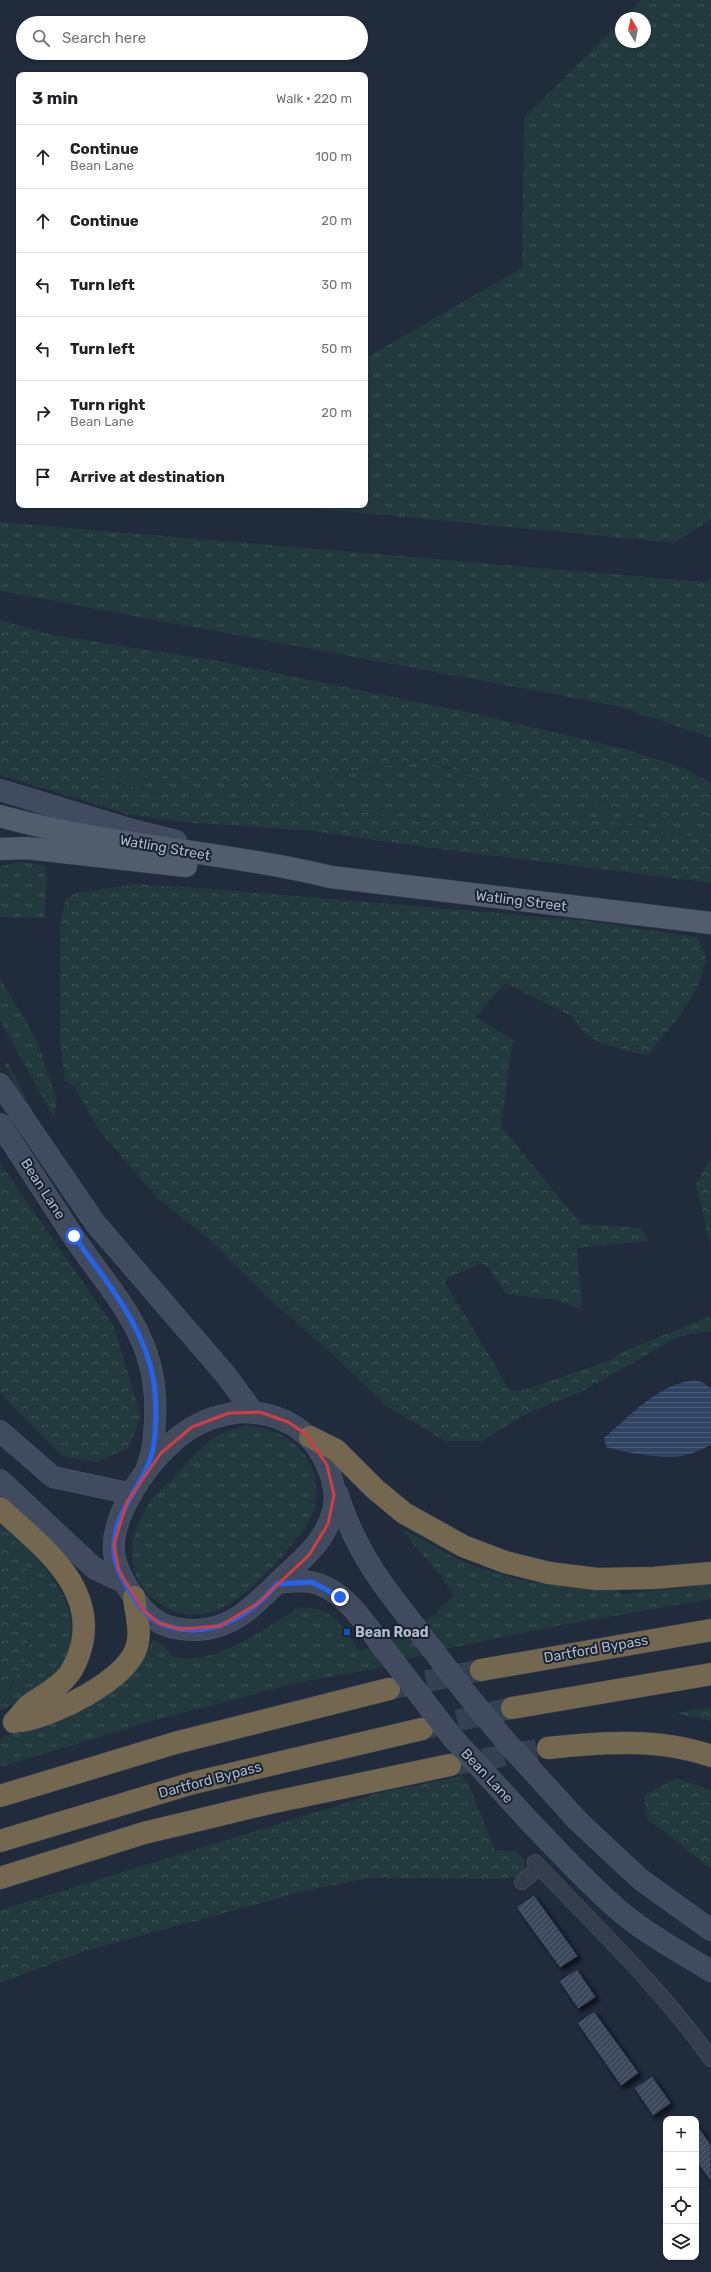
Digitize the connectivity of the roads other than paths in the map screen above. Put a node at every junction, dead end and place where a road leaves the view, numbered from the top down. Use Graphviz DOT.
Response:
graph roads {
  1 [pos="0,790"];
  2 [pos="0,816"];
  3 [pos="0,849"];
  4 [pos="331,877"];
  5 [pos="711,923"];
  6 [pos="0,1084"];
  7 [pos="0,1124"];
  8 [pos="253,1412"];
  9 [pos="0,1431"];
  10 [pos="310,1437"];
  11 [pos="0,1480"];
  12 [pos="334,1485"];
  13 [pos="132,1494"];
  14 [pos="0,1508"];
  15 [pos="711,1573"];
  16 [pos="277,1584"];
  17 [pos="130,1590"];
  18 [pos="711,1630"];
  19 [pos="481,1670"];
  20 [pos="711,1674"];
  21 [pos="389,1689"];
  22 [pos="512,1708"];
  23 [pos="7,1725"];
  24 [pos="422,1729"];
  25 [pos="548,1748"];
  26 [pos="711,1756"];
  27 [pos="450,1765"];
  28 [pos="0,1796"];
  29 [pos="0,1841"];
  30 [pos="0,1878"];
  31 [pos="522,1882"];
  32 [pos="711,1930"];
  33 [pos="711,1971"];
  34 [pos="711,2059"];
  1 -- 4 [label="main road"];
  2 -- 4 [label="main road, Watling Street"];
  3 -- 4 [label="main road, Watling Street"];
  4 -- 5 [label="main road, Watling Street"];
  6 -- 8 [label="main road, Bean Lane"];
  7 -- 13 [label="main road, Bean Lane"];
  8 -- 10 [label="main road"];
  8 -- 13 [label="main road"];
  9 -- 13 [label="main road"];
  10 -- 12 [label="main road"];
  10 -- 15 [label="highway"];
  11 -- 17 [label="main road"];
  12 -- 16 [label="main road"];
  12 -- 32 [label="main road, bridge"];
  13 -- 17 [label="main road"];
  14 -- 23 [label="highway"];
  16 -- 17 [label="main road"];
  16 -- 33 [label="main road, Bean Lane, bridge"];
  17 -- 23 [label="highway"];
  18 -- 19 [label="highway, Dartford Bypass"];
  20 -- 22 [label="highway"];
  21 -- 28 [label="highway"];
  24 -- 29 [label="highway, Dartford Bypass"];
  25 -- 26 [label="highway"];
  27 -- 30 [label="highway"];
  31 -- 34 [label="street"];
}
